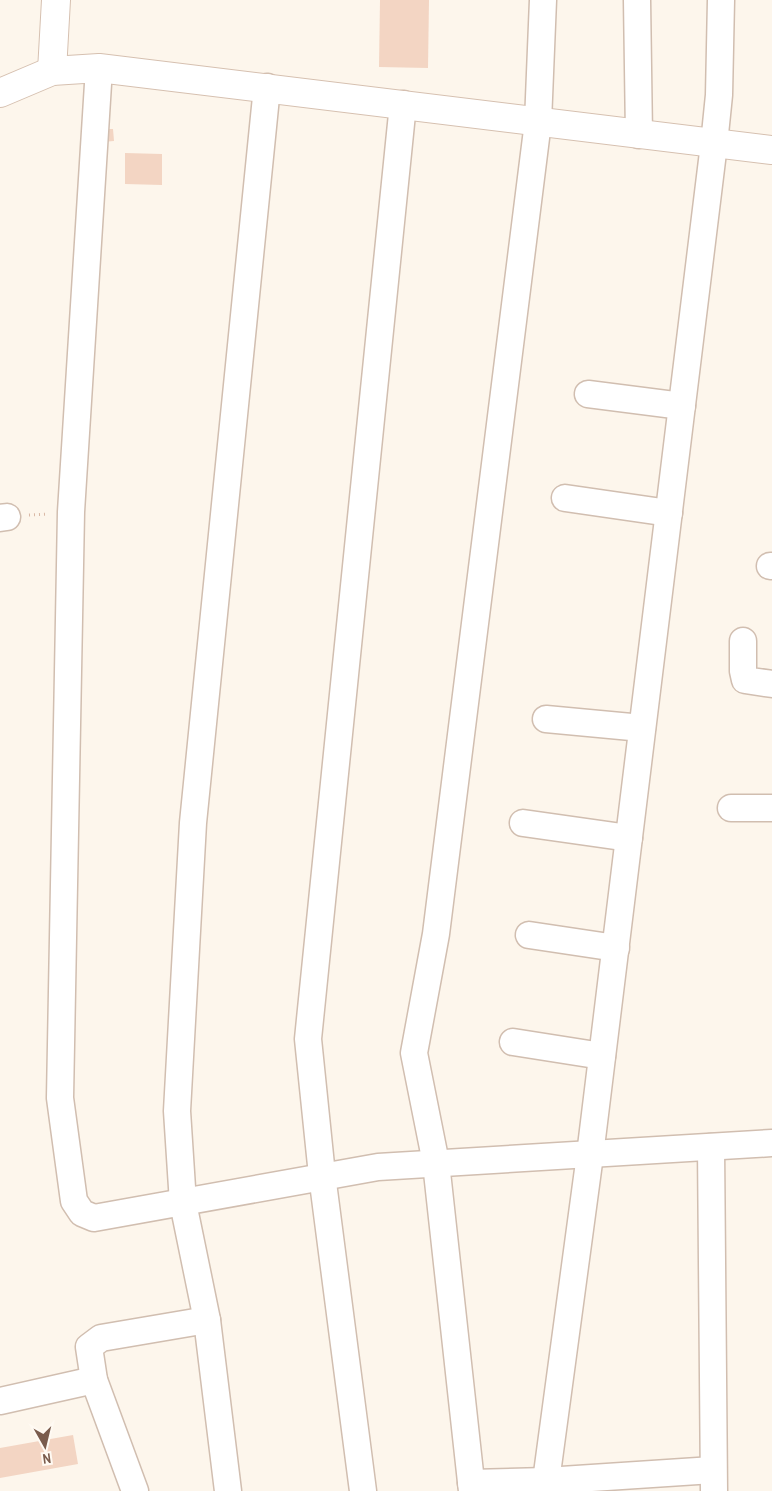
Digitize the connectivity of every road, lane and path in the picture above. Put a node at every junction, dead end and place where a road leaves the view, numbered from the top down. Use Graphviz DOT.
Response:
graph roads {
  1 [pos="56,0"];
  2 [pos="543,0"];
  3 [pos="637,0"];
  4 [pos="721,0"];
  5 [pos="99,68"];
  6 [pos="52,71"];
  7 [pos="267,87"];
  8 [pos="0,93"];
  9 [pos="403,104"];
  10 [pos="538,122"];
  11 [pos="640,135"];
  12 [pos="714,144"];
  13 [pos="772,150"];
  14 [pos="588,394"];
  15 [pos="682,406"];
  16 [pos="565,498"];
  17 [pos="71,512"];
  18 [pos="669,513"];
  19 [pos="3,518"];
  20 [pos="742,641"];
  21 [pos="772,684"];
  22 [pos="546,719"];
  23 [pos="642,728"];
  24 [pos="731,808"];
  25 [pos="772,808"];
  26 [pos="523,823"];
  27 [pos="629,838"];
  28 [pos="528,934"];
  29 [pos="616,948"];
  30 [pos="512,1042"];
  31 [pos="602,1056"];
  32 [pos="772,1143"];
  33 [pos="711,1147"];
  34 [pos="590,1155"];
  35 [pos="436,1164"];
  36 [pos="322,1175"];
  37 [pos="183,1202"];
  38 [pos="207,1320"];
  39 [pos="94,1380"];
  40 [pos="0,1401"];
  41 [pos="713,1480"];
  42 [pos="546,1482"];
  43 [pos="472,1487"];
  44 [pos="135,1491"];
  45 [pos="228,1491"];
  46 [pos="363,1491"];
  1 -- 6 [label="street"];
  2 -- 10 [label="street"];
  3 -- 11 [label="street"];
  4 -- 12 [label="street"];
  5 -- 6 [label="street"];
  5 -- 7 [label="street"];
  5 -- 17 [label="street"];
  6 -- 8 [label="street"];
  7 -- 9 [label="street"];
  7 -- 37 [label="street"];
  9 -- 10 [label="street"];
  9 -- 36 [label="street"];
  10 -- 11 [label="street"];
  10 -- 35 [label="street"];
  11 -- 12 [label="street"];
  12 -- 13 [label="street"];
  12 -- 15 [label="street"];
  14 -- 15 [label="street"];
  15 -- 18 [label="street"];
  16 -- 18 [label="street"];
  17 -- 19 [label="path"];
  17 -- 37 [label="street"];
  18 -- 23 [label="street"];
  20 -- 21 [label="street"];
  22 -- 23 [label="street"];
  23 -- 27 [label="street"];
  24 -- 25 [label="street"];
  26 -- 27 [label="street"];
  27 -- 29 [label="street"];
  28 -- 29 [label="street"];
  29 -- 31 [label="street"];
  30 -- 31 [label="street"];
  31 -- 34 [label="street"];
  32 -- 33 [label="street"];
  33 -- 34 [label="street"];
  33 -- 41 [label="street"];
  34 -- 35 [label="street"];
  34 -- 42 [label="street"];
  35 -- 36 [label="street"];
  35 -- 43 [label="street"];
  36 -- 37 [label="street"];
  36 -- 46 [label="street"];
  37 -- 38 [label="street"];
  38 -- 39 [label="street"];
  38 -- 45 [label="street"];
  39 -- 40 [label="street"];
  39 -- 44 [label="street"];
  41 -- 42 [label="street"];
  42 -- 43 [label="street"];
}
